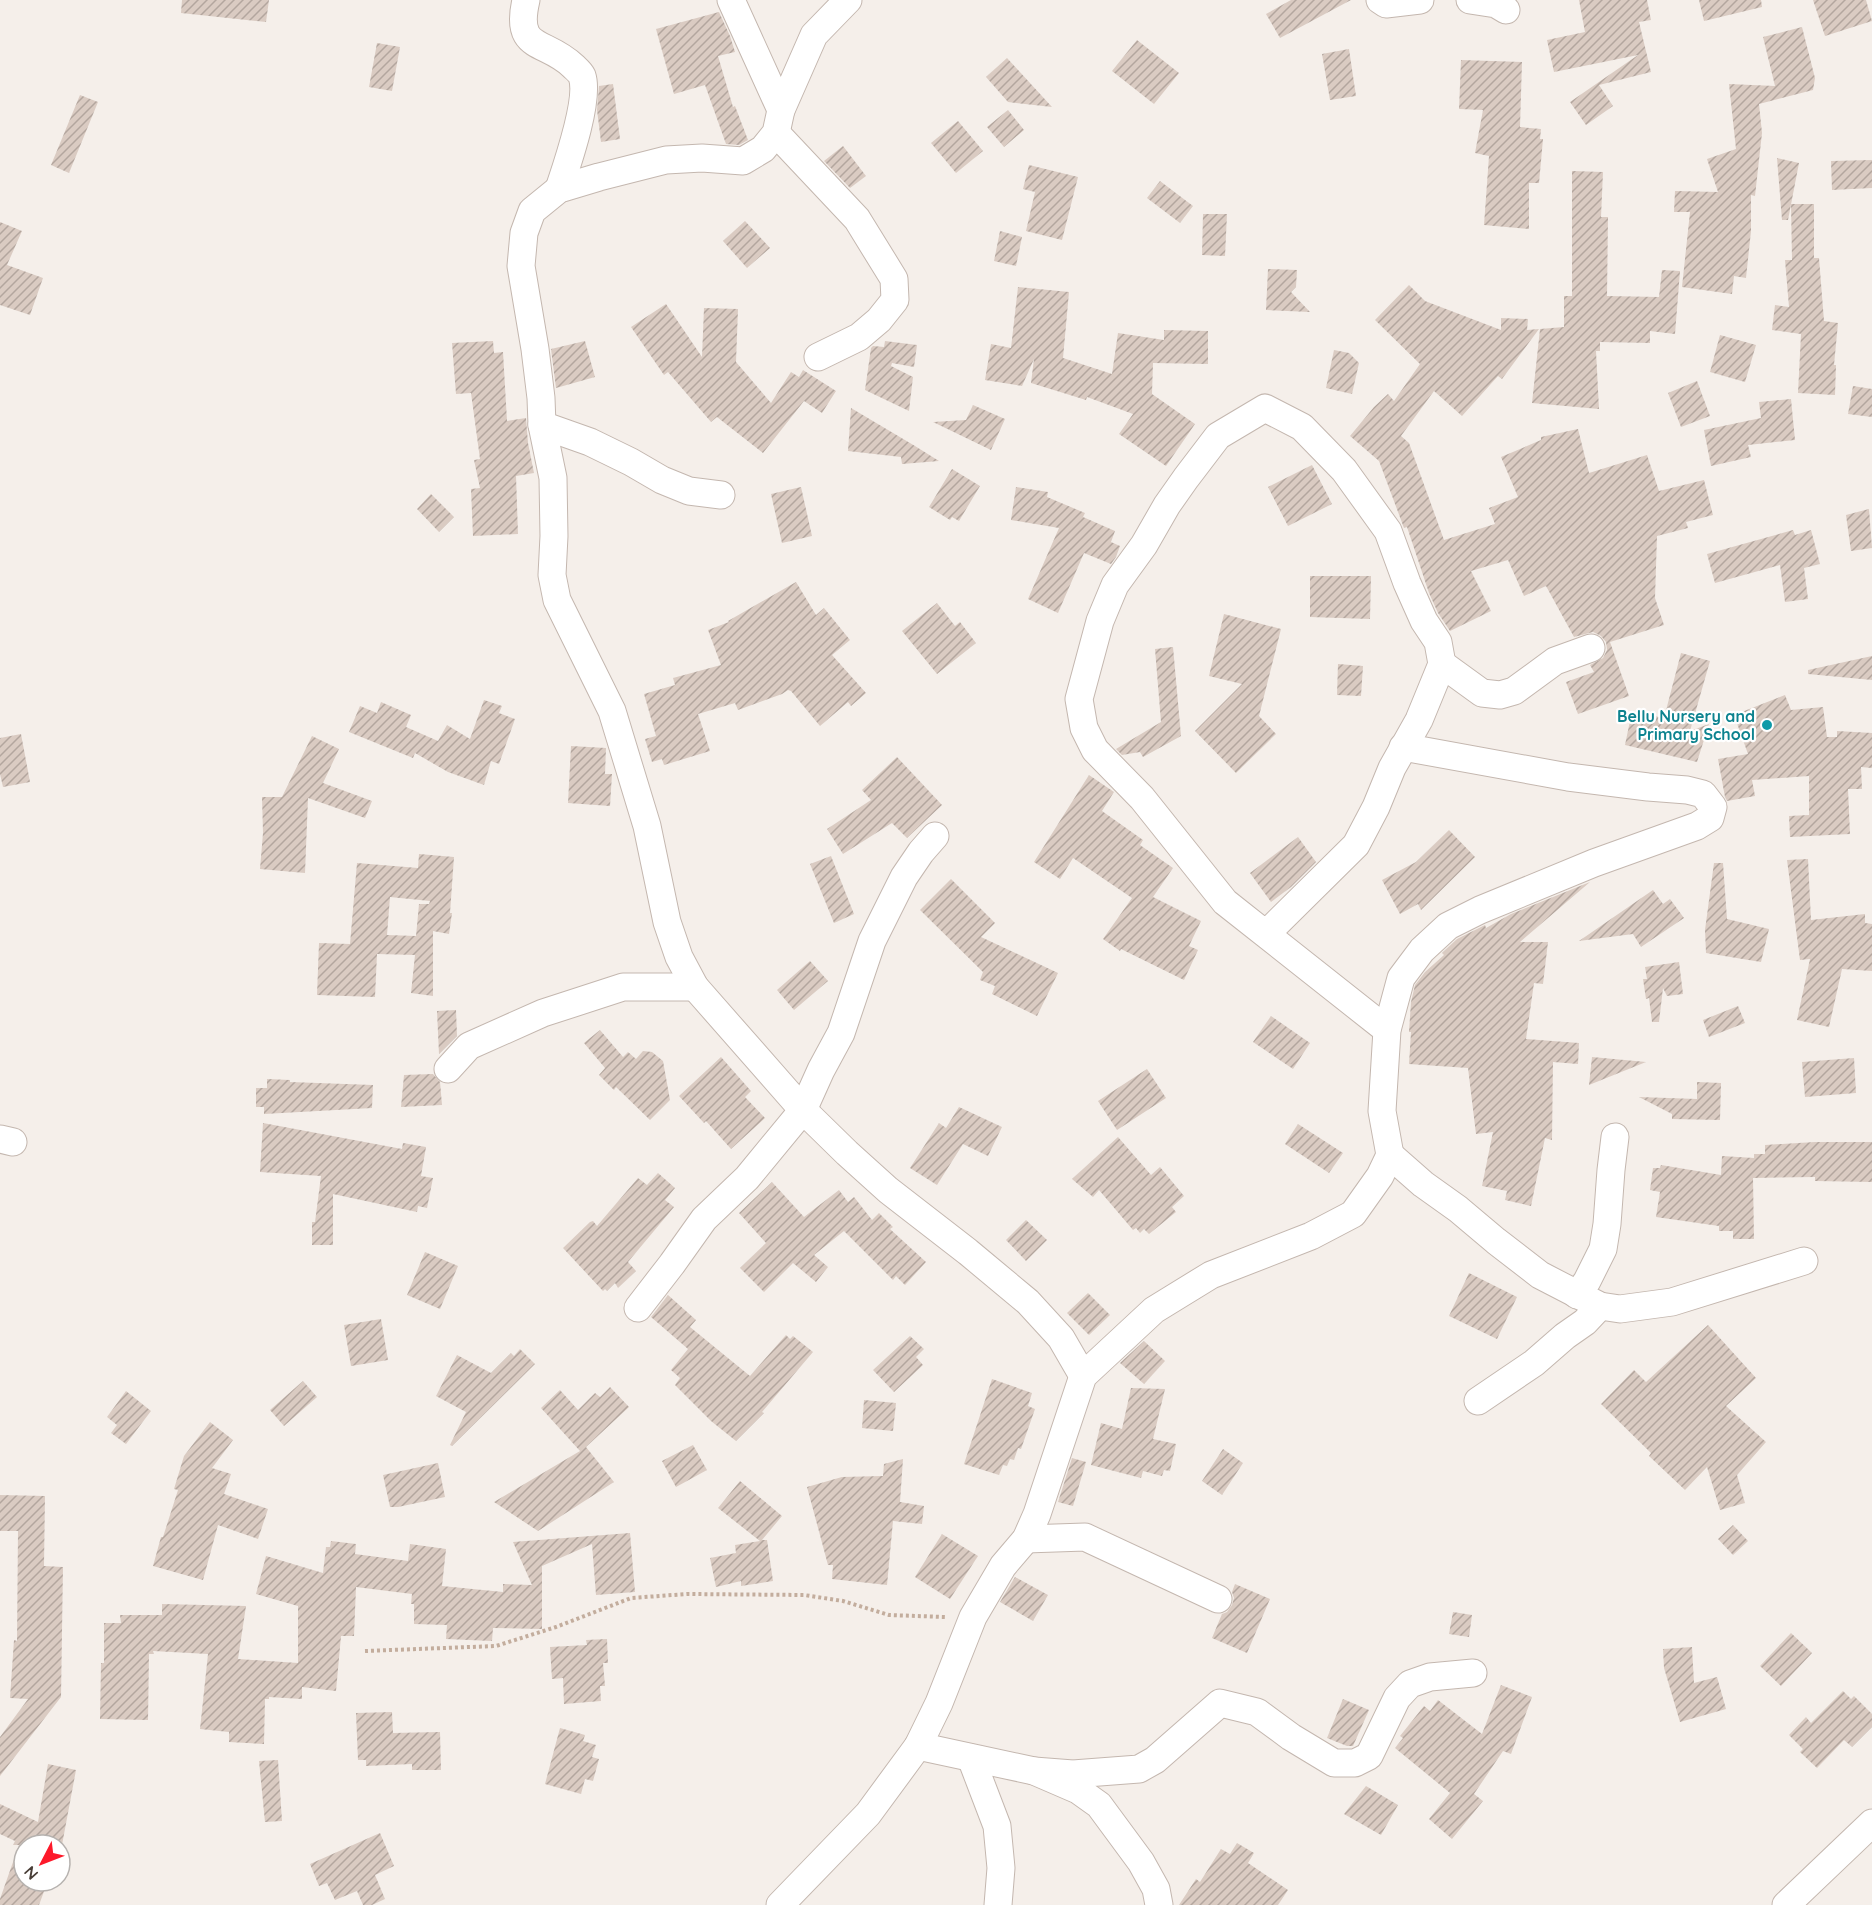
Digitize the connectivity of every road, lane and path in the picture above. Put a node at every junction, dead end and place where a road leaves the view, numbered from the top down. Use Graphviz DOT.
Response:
graph roads {
  1 [pos="526,0"];
  2 [pos="731,0"];
  3 [pos="848,0"];
  4 [pos="1380,0"];
  5 [pos="1420,0"];
  6 [pos="1470,0"];
  7 [pos="1506,10"];
  8 [pos="778,122"];
  9 [pos="559,189"];
  10 [pos="818,357"];
  11 [pos="542,425"];
  12 [pos="721,495"];
  13 [pos="1591,648"];
  14 [pos="1442,664"];
  15 [pos="1403,747"];
  16 [pos="935,836"];
  17 [pos="1266,934"];
  18 [pos="695,987"];
  19 [pos="1387,1030"];
  20 [pos="448,1069"];
  21 [pos="803,1110"];
  22 [pos="1615,1137"];
  23 [pos="1390,1155"];
  24 [pos="1804,1261"];
  25 [pos="1589,1301"];
  26 [pos="638,1308"];
  27 [pos="1083,1376"];
  28 [pos="1478,1401"];
  29 [pos="1026,1539"];
  30 [pos="1218,1599"];
  31 [pos="973,1617"];
  32 [pos="365,1651"];
  33 [pos="1473,1673"];
  34 [pos="918,1746"];
  35 [pos="971,1758"];
  36 [pos="1034,1771"];
  37 [pos="1872,1823"];
  38 [pos="780,1905"];
  39 [pos="998,1905"];
  40 [pos="1159,1905"];
  41 [pos="1786,1905"];
  1 -- 9 [label="street"];
  2 -- 8 [label="street"];
  3 -- 8 [label="street"];
  4 -- 5 [label="street"];
  6 -- 7 [label="street"];
  8 -- 9 [label="street"];
  8 -- 10 [label="street"];
  9 -- 11 [label="street"];
  11 -- 12 [label="street"];
  11 -- 18 [label="street"];
  13 -- 14 [label="street"];
  14 -- 15 [label="street"];
  14 -- 17 [label="street"];
  15 -- 17 [label="street"];
  15 -- 19 [label="street"];
  16 -- 21 [label="street"];
  17 -- 19 [label="street"];
  18 -- 20 [label="street"];
  18 -- 21 [label="street"];
  19 -- 23 [label="street"];
  21 -- 26 [label="street"];
  21 -- 27 [label="street"];
  22 -- 25 [label="street"];
  23 -- 25 [label="street"];
  23 -- 27 [label="street"];
  24 -- 25 [label="street"];
  25 -- 28 [label="street"];
  27 -- 29 [label="street"];
  29 -- 30 [label="street"];
  29 -- 31 [label="street"];
  31 -- 32 [label="path"];
  31 -- 34 [label="street"];
  33 -- 36 [label="street"];
  34 -- 35 [label="street"];
  34 -- 38 [label="street"];
  35 -- 36 [label="street"];
  35 -- 39 [label="street"];
  36 -- 40 [label="street"];
  37 -- 41 [label="street"];
}
